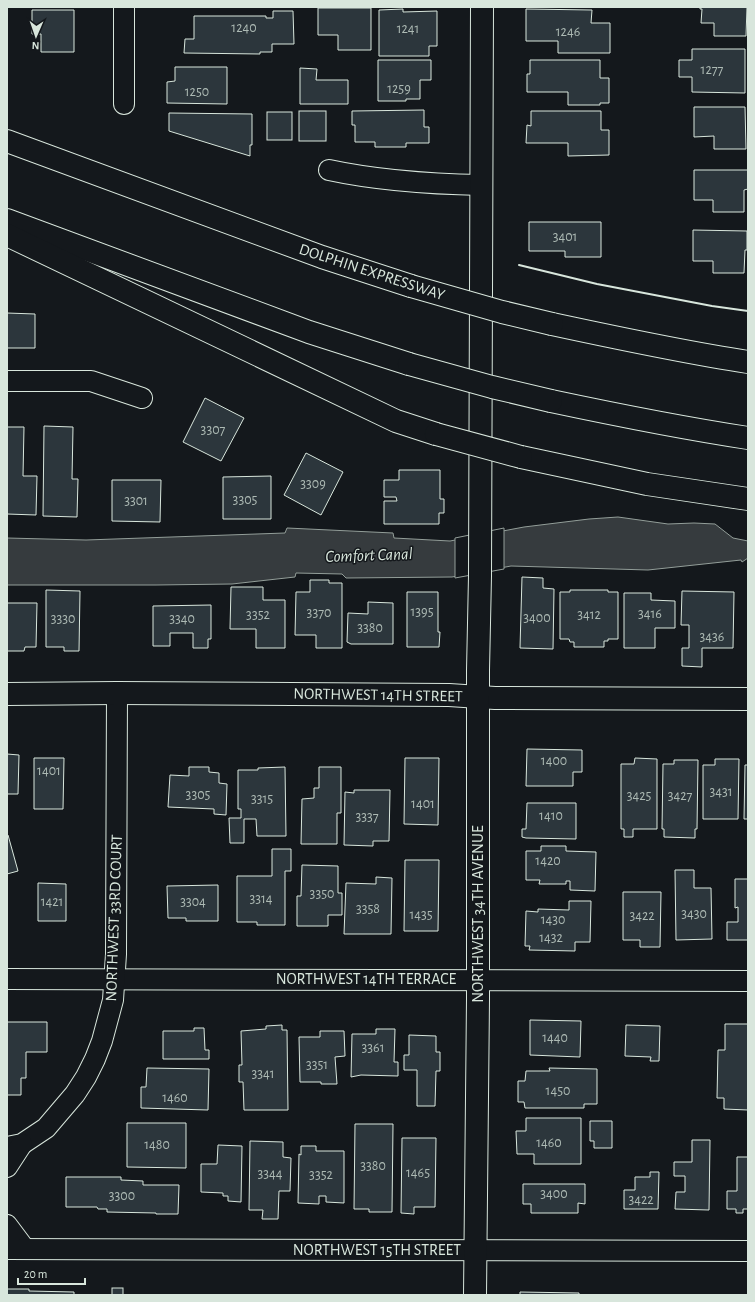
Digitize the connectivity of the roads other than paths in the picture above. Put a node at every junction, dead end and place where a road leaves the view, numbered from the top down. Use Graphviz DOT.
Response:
graph roads {
  1 [pos="124,7"];
  2 [pos="482,7"];
  3 [pos="124,104"];
  4 [pos="7,141"];
  5 [pos="329,170"];
  6 [pos="481,185"];
  7 [pos="7,220"];
  8 [pos="7,235"];
  9 [pos="748,362"];
  10 [pos="7,381"];
  11 [pos="142,398"];
  12 [pos="748,438"];
  13 [pos="748,499"];
  14 [pos="117,693"];
  15 [pos="7,694"];
  16 [pos="478,697"];
  17 [pos="748,698"];
  18 [pos="7,979"];
  19 [pos="115,979"];
  20 [pos="478,980"];
  21 [pos="748,981"];
  22 [pos="14,1146"];
  23 [pos="7,1167"];
  24 [pos="7,1225"];
  25 [pos="16,1249"];
  26 [pos="476,1250"];
  27 [pos="748,1251"];
  28 [pos="475,1295"];
  1 -- 3 [label="street"];
  2 -- 6 [label="main road, NORTHWEST 34TH AVENUE"];
  4 -- 9 [label="main road, DOLPHIN EXPRESSWAY, bridge"];
  5 -- 6 [label="street"];
  6 -- 16 [label="main road, NORTHWEST 34TH AVENUE"];
  7 -- 12 [label="main road, bridge"];
  8 -- 13 [label="main road, bridge"];
  10 -- 11 [label="street"];
  14 -- 15 [label="main road, NORTHWEST 14TH STREET"];
  14 -- 16 [label="main road, NORTHWEST 14TH STREET"];
  14 -- 19 [label="street, NORTHWEST 33RD COURT"];
  16 -- 17 [label="main road, NORTHWEST 14TH STREET"];
  16 -- 20 [label="main road, NORTHWEST 34TH AVENUE"];
  18 -- 19 [label="street, NORTHWEST 14TH TERRACE"];
  19 -- 20 [label="street, NORTHWEST 14TH TERRACE"];
  19 -- 22 [label="street, NORTHWEST 33RD COURT"];
  20 -- 21 [label="street, NORTHWEST 14TH TERRACE"];
  20 -- 26 [label="main road, NORTHWEST 34TH AVENUE"];
  22 -- 23 [label="street"];
  24 -- 25 [label="street"];
  25 -- 26 [label="street, NORTHWEST 15TH STREET"];
  26 -- 27 [label="street, NORTHWEST 15TH STREET"];
  26 -- 28 [label="main road, NORTHWEST 34TH AVENUE"];
}
